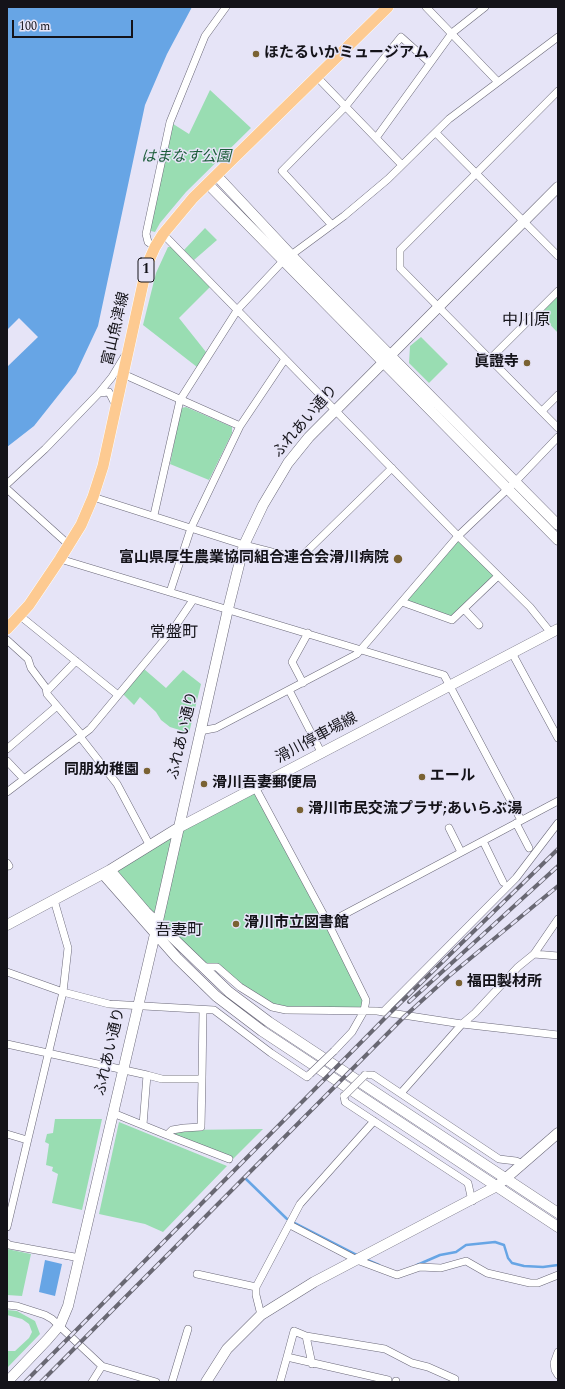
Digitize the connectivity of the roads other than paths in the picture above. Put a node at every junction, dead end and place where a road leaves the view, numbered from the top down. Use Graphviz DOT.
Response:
graph roads {
  1 [pos="226,7"];
  2 [pos="388,7"];
  3 [pos="426,7"];
  4 [pos="486,7"];
  5 [pos="452,33"];
  6 [pos="558,37"];
  7 [pos="430,63"];
  8 [pos="317,78"];
  9 [pos="498,82"];
  10 [pos="558,91"];
  11 [pos="345,106"];
  12 [pos="436,133"];
  13 [pos="376,138"];
  14 [pos="402,165"];
  15 [pos="476,172"];
  16 [pos="217,176"];
  17 [pos="208,184"];
  18 [pos="558,187"];
  19 [pos="523,222"];
  20 [pos="332,225"];
  21 [pos="163,234"];
  22 [pos="155,247"];
  23 [pos="558,256"];
  24 [pos="287,258"];
  25 [pos="558,291"];
  26 [pos="439,307"];
  27 [pos="238,309"];
  28 [pos="127,351"];
  29 [pos="391,354"];
  30 [pos="285,359"];
  31 [pos="490,360"];
  32 [pos="383,362"];
  33 [pos="123,374"];
  34 [pos="99,393"];
  35 [pos="558,395"];
  36 [pos="180,400"];
  37 [pos="116,406"];
  38 [pos="335,409"];
  39 [pos="542,411"];
  40 [pos="240,426"];
  41 [pos="558,428"];
  42 [pos="558,437"];
  43 [pos="392,468"];
  44 [pos="516,481"];
  45 [pos="7,484"];
  46 [pos="508,488"];
  47 [pos="7,489"];
  48 [pos="93,497"];
  49 [pos="154,515"];
  50 [pos="558,525"];
  51 [pos="191,528"];
  52 [pos="458,536"];
  53 [pos="558,540"];
  54 [pos="69,545"];
  55 [pos="244,545"];
  56 [pos="60,559"];
  57 [pos="498,576"];
  58 [pos="170,592"];
  59 [pos="193,600"];
  60 [pos="402,602"];
  61 [pos="228,609"];
  62 [pos="464,609"];
  63 [pos="19,615"];
  64 [pos="479,625"];
  65 [pos="7,629"];
  66 [pos="554,631"];
  67 [pos="308,633"];
  68 [pos="7,640"];
  69 [pos="360,649"];
  70 [pos="512,653"];
  71 [pos="76,661"];
  72 [pos="303,683"];
  73 [pos="450,685"];
  74 [pos="289,690"];
  75 [pos="47,691"];
  76 [pos="118,695"];
  77 [pos="57,706"];
  78 [pos="200,730"];
  79 [pos="81,738"];
  80 [pos="558,738"];
  81 [pos="7,749"];
  82 [pos="322,754"];
  83 [pos="7,761"];
  84 [pos="24,780"];
  85 [pos="256,789"];
  86 [pos="7,792"];
  87 [pos="558,800"];
  88 [pos="518,821"];
  89 [pos="558,823"];
  90 [pos="178,828"];
  91 [pos="449,828"];
  92 [pos="483,841"];
  93 [pos="150,846"];
  94 [pos="529,848"];
  95 [pos="461,852"];
  96 [pos="106,872"];
  97 [pos="503,882"];
  98 [pos="54,900"];
  99 [pos="558,919"];
  100 [pos="158,923"];
  101 [pos="328,923"];
  102 [pos="7,925"];
  103 [pos="155,934"];
  104 [pos="534,954"];
  105 [pos="558,956"];
  106 [pos="202,967"];
  107 [pos="7,972"];
  108 [pos="63,992"];
  109 [pos="137,1006"];
  110 [pos="203,1010"];
  111 [pos="364,1011"];
  112 [pos="383,1012"];
  113 [pos="462,1024"];
  114 [pos="558,1035"];
  115 [pos="7,1044"];
  116 [pos="48,1053"];
  117 [pos="123,1070"];
  118 [pos="147,1075"];
  119 [pos="202,1079"];
  120 [pos="400,1093"];
  121 [pos="113,1113"];
  122 [pos="374,1121"];
  123 [pos="143,1125"];
  124 [pos="558,1133"];
  125 [pos="7,1134"];
  126 [pos="167,1135"];
  127 [pos="27,1140"];
  128 [pos="229,1159"];
  129 [pos="523,1164"];
  130 [pos="506,1179"];
  131 [pos="497,1186"];
  132 [pos="472,1200"];
  133 [pos="558,1214"];
  134 [pos="290,1225"];
  135 [pos="7,1227"];
  136 [pos="558,1227"];
  137 [pos="7,1243"];
  138 [pos="80,1258"];
  139 [pos="357,1260"];
  140 [pos="197,1274"];
  141 [pos="558,1275"];
  142 [pos="256,1287"];
  143 [pos="7,1305"];
  144 [pos="260,1315"];
  145 [pos="60,1325"];
  146 [pos="188,1330"];
  147 [pos="306,1336"];
  148 [pos="558,1352"];
  149 [pos="287,1357"];
  150 [pos="312,1364"];
  151 [pos="102,1366"];
  152 [pos="558,1375"];
  153 [pos="393,1381"];
  154 [pos="8,1382"];
  155 [pos="92,1382"];
  156 [pos="156,1382"];
  157 [pos="172,1382"];
  158 [pos="206,1382"];
  159 [pos="280,1382"];
  160 [pos="455,1382"];
  1 -- 22 [label="street"];
  2 -- 8 [label="main road, 富山魚津線 / 1"];
  3 -- 5 [label="street"];
  4 -- 5 [label="street"];
  5 -- 7 [label="street"];
  5 -- 9 [label="street"];
  6 -- 9 [label="street"];
  7 -- 11 [label="street"];
  7 -- 13 [label="street"];
  8 -- 11 [label="street"];
  8 -- 16 [label="main road, 富山魚津線 / 1"];
  9 -- 12 [label="street"];
  10 -- 15 [label="street"];
  11 -- 13 [label="street"];
  11 -- 20 [label="street"];
  12 -- 14 [label="street"];
  12 -- 15 [label="street"];
  13 -- 14 [label="street"];
  14 -- 20 [label="street"];
  15 -- 19 [label="street"];
  15 -- 26 [label="street"];
  16 -- 17 [label="main road, 富山魚津線 / 1"];
  16 -- 24 [label="street"];
  17 -- 21 [label="main road, 富山魚津線 / 1"];
  17 -- 24 [label="street"];
  18 -- 19 [label="street, ふれあい通り"];
  19 -- 23 [label="street"];
  19 -- 26 [label="street, ふれあい通り"];
  20 -- 24 [label="street"];
  21 -- 22 [label="main road, 富山魚津線 / 1"];
  21 -- 27 [label="street"];
  22 -- 28 [label="main road, 富山魚津線 / 1"];
  24 -- 27 [label="street"];
  24 -- 29 [label="street"];
  24 -- 32 [label="street"];
  25 -- 31 [label="street"];
  26 -- 29 [label="street, ふれあい通り"];
  26 -- 31 [label="street"];
  27 -- 30 [label="street"];
  27 -- 36 [label="street"];
  28 -- 33 [label="main road, 富山魚津線 / 1"];
  28 -- 34 [label="street"];
  29 -- 32 [label="street, ふれあい通り"];
  29 -- 44 [label="street"];
  30 -- 38 [label="street"];
  30 -- 40 [label="street"];
  31 -- 39 [label="street"];
  32 -- 38 [label="street, ふれあい通り"];
  32 -- 46 [label="street"];
  33 -- 36 [label="street"];
  33 -- 37 [label="main road, 富山魚津線 / 1"];
  34 -- 37 [label="street"];
  34 -- 45 [label="street"];
  35 -- 39 [label="street"];
  36 -- 40 [label="street"];
  36 -- 49 [label="street"];
  37 -- 48 [label="main road, 富山魚津線 / 1"];
  38 -- 43 [label="street"];
  38 -- 55 [label="street, ふれあい通り"];
  39 -- 41 [label="street"];
  40 -- 51 [label="street"];
  42 -- 44 [label="street"];
  43 -- 52 [label="street"];
  43 -- 55 [label="street"];
  44 -- 46 [label="street"];
  44 -- 50 [label="street"];
  46 -- 52 [label="street"];
  46 -- 53 [label="street"];
  47 -- 54 [label="street"];
  48 -- 49 [label="street"];
  48 -- 54 [label="main road, 富山魚津線 / 1"];
  49 -- 51 [label="street"];
  51 -- 55 [label="street"];
  51 -- 58 [label="street"];
  52 -- 57 [label="street"];
  52 -- 60 [label="street"];
  54 -- 56 [label="main road, 富山魚津線 / 1"];
  55 -- 61 [label="street, ふれあい通り"];
  56 -- 58 [label="street"];
  56 -- 63 [label="main road, 富山魚津線 / 1"];
  57 -- 62 [label="street"];
  57 -- 66 [label="street"];
  58 -- 59 [label="street"];
  59 -- 61 [label="street"];
  59 -- 76 [label="street"];
  60 -- 62 [label="street"];
  60 -- 69 [label="street"];
  61 -- 67 [label="street"];
  61 -- 78 [label="street, ふれあい通り"];
  62 -- 64 [label="street"];
  63 -- 65 [label="main road, 富山魚津線 / 1"];
  63 -- 71 [label="street"];
  66 -- 70 [label="street, 滑川停車場線"];
  67 -- 69 [label="street"];
  67 -- 72 [label="street"];
  68 -- 75 [label="street"];
  69 -- 72 [label="street"];
  69 -- 73 [label="street"];
  70 -- 73 [label="street, 滑川停車場線"];
  70 -- 80 [label="street"];
  71 -- 75 [label="street"];
  71 -- 76 [label="street"];
  72 -- 74 [label="street"];
  73 -- 82 [label="street, 滑川停車場線"];
  73 -- 88 [label="street"];
  74 -- 78 [label="street"];
  74 -- 82 [label="street"];
  75 -- 77 [label="street"];
  76 -- 79 [label="street"];
  77 -- 79 [label="street"];
  77 -- 81 [label="street"];
  78 -- 90 [label="street, ふれあい通り"];
  79 -- 84 [label="street"];
  79 -- 93 [label="street"];
  82 -- 85 [label="street, 滑川停車場線"];
  83 -- 84 [label="street"];
  84 -- 86 [label="street"];
  85 -- 90 [label="street, 滑川停車場線"];
  85 -- 101 [label="street"];
  87 -- 88 [label="street"];
  88 -- 92 [label="street"];
  88 -- 94 [label="street"];
  89 -- 112 [label="street"];
  90 -- 93 [label="street, 滑川停車場線"];
  90 -- 100 [label="street, ふれあい通り"];
  91 -- 95 [label="street"];
  92 -- 95 [label="street"];
  92 -- 97 [label="street"];
  93 -- 96 [label="street, 滑川停車場線"];
  95 -- 101 [label="street"];
  96 -- 98 [label="street, 滑川停車場線"];
  96 -- 100 [label="street"];
  96 -- 103 [label="street"];
  98 -- 102 [label="street, 滑川停車場線"];
  98 -- 108 [label="street"];
  99 -- 104 [label="street"];
  100 -- 103 [label="street, ふれあい通り"];
  100 -- 106 [label="street"];
  101 -- 111 [label="street"];
  103 -- 109 [label="street, ふれあい通り"];
  103 -- 131 [label="street"];
  104 -- 105 [label="street"];
  104 -- 113 [label="street"];
  106 -- 111 [label="street"];
  106 -- 130 [label="street"];
  107 -- 108 [label="street"];
  108 -- 109 [label="street"];
  108 -- 116 [label="street"];
  109 -- 110 [label="street"];
  109 -- 117 [label="street, ふれあい通り"];
  110 -- 111 [label="street, bridge"];
  110 -- 119 [label="street"];
  111 -- 112 [label="street"];
  112 -- 113 [label="street"];
  113 -- 114 [label="street"];
  113 -- 120 [label="street"];
  115 -- 116 [label="street"];
  116 -- 117 [label="street"];
  116 -- 127 [label="street"];
  117 -- 118 [label="street"];
  117 -- 121 [label="street, ふれあい通り"];
  118 -- 119 [label="street"];
  118 -- 123 [label="street"];
  119 -- 126 [label="street"];
  120 -- 122 [label="street, bridge"];
  120 -- 129 [label="street"];
  121 -- 123 [label="street"];
  121 -- 138 [label="street, ふれあい通り"];
  122 -- 132 [label="street"];
  122 -- 134 [label="street"];
  123 -- 126 [label="street"];
  124 -- 129 [label="street"];
  125 -- 127 [label="street"];
  126 -- 128 [label="street"];
  127 -- 135 [label="street"];
  129 -- 130 [label="street"];
  130 -- 131 [label="street"];
  130 -- 133 [label="street"];
  131 -- 132 [label="street"];
  131 -- 136 [label="street"];
  132 -- 139 [label="street"];
  134 -- 139 [label="street"];
  134 -- 142 [label="street"];
  137 -- 138 [label="street"];
  138 -- 145 [label="street, ふれあい通り"];
  139 -- 141 [label="street"];
  139 -- 144 [label="street"];
  140 -- 142 [label="street"];
  142 -- 144 [label="street"];
  143 -- 145 [label="street"];
  144 -- 158 [label="street"];
  145 -- 151 [label="street"];
  145 -- 154 [label="street, ふれあい通り"];
  146 -- 157 [label="street"];
  147 -- 149 [label="street"];
  147 -- 150 [label="street"];
  147 -- 160 [label="street"];
  148 -- 152 [label="street"];
  149 -- 150 [label="street"];
  149 -- 159 [label="street"];
  150 -- 153 [label="street"];
  151 -- 155 [label="street"];
  151 -- 156 [label="street"];
}
